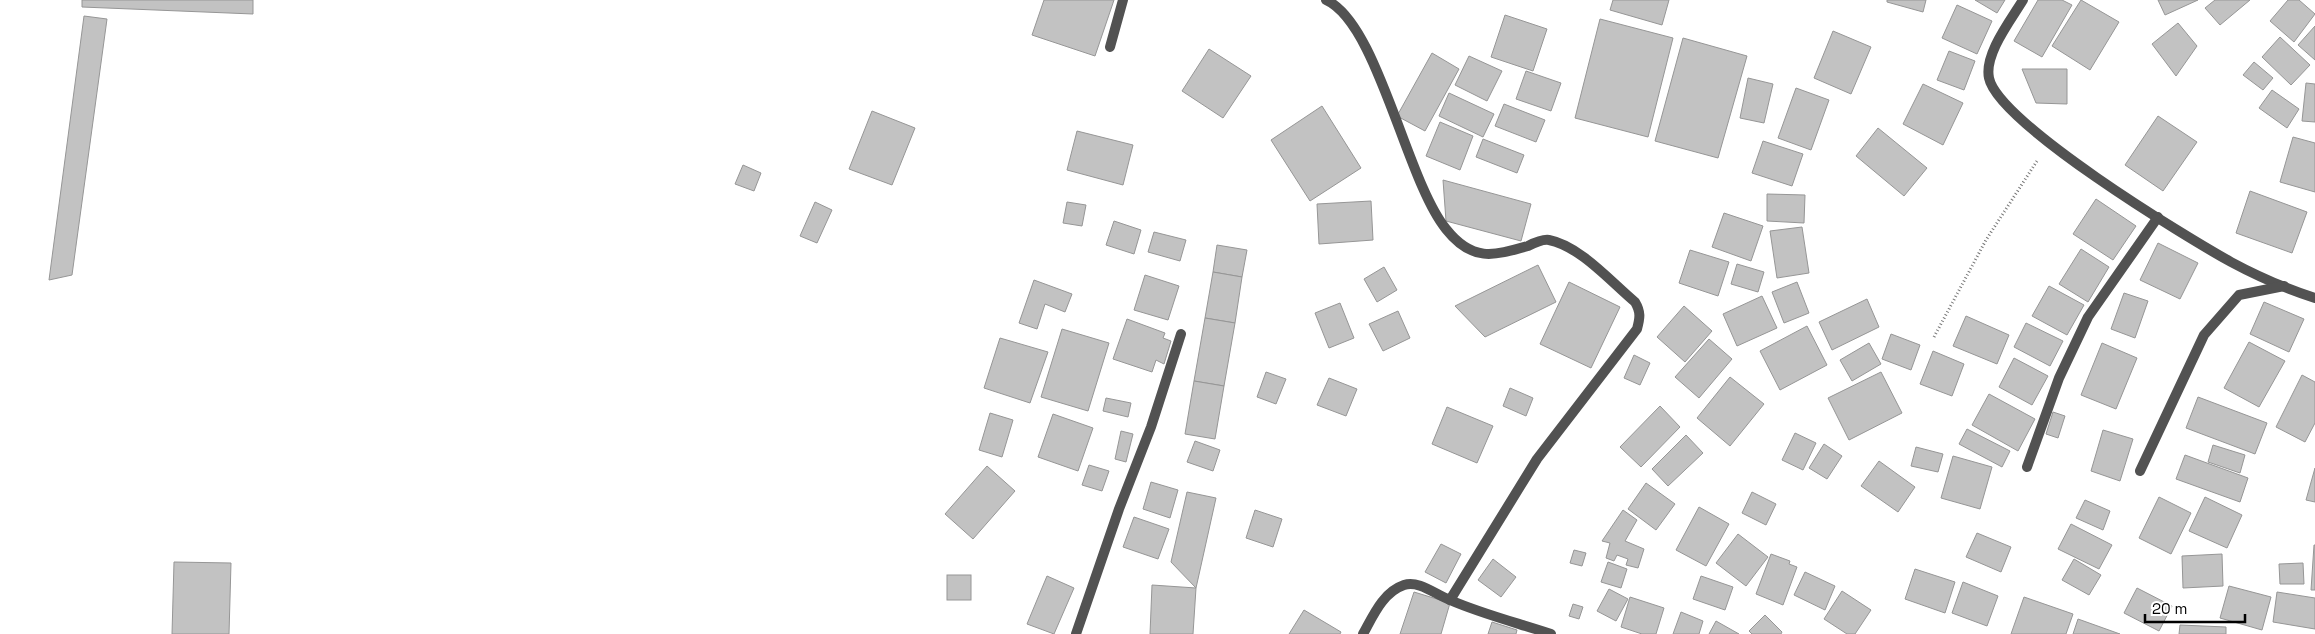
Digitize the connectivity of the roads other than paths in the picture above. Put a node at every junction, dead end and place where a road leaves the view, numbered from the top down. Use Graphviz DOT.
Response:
graph roads {
  1 [pos="1123,0"];
  2 [pos="1326,0"];
  3 [pos="2023,0"];
  4 [pos="1110,47"];
  5 [pos="2158,217"];
  6 [pos="2284,286"];
  7 [pos="2315,298"];
  8 [pos="1181,334"];
  9 [pos="2027,467"];
  10 [pos="2140,471"];
  11 [pos="1450,600"];
  12 [pos="1076,634"];
  13 [pos="1363,634"];
  14 [pos="1551,634"];
  1 -- 4 [label="street"];
  2 -- 11 [label="street"];
  3 -- 5 [label="street"];
  5 -- 6 [label="street"];
  5 -- 9 [label="street"];
  6 -- 7 [label="street"];
  6 -- 10 [label="street"];
  8 -- 12 [label="street"];
  11 -- 13 [label="street"];
  11 -- 14 [label="street"];
}
